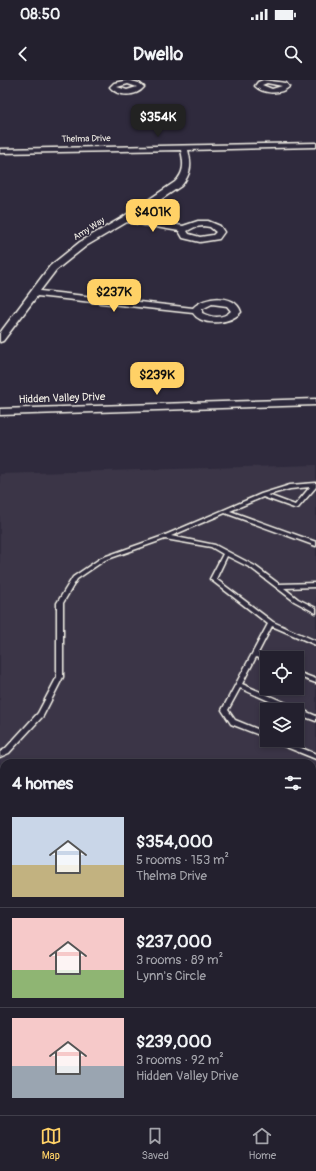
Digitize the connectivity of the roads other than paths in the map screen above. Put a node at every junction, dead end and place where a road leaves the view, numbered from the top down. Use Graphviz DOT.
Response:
graph roads {
  1 [pos="316,144"];
  2 [pos="184,147"];
  3 [pos="0,151"];
  4 [pos="126,218"];
  5 [pos="184,229"];
  6 [pos="34,293"];
  7 [pos="197,311"];
  8 [pos="0,339"];
  9 [pos="316,402"];
  10 [pos="0,412"];
  11 [pos="316,485"];
  12 [pos="262,495"];
  13 [pos="224,511"];
  14 [pos="165,537"];
  15 [pos="316,544"];
  16 [pos="226,553"];
  17 [pos="316,585"];
  18 [pos="279,586"];
  19 [pos="316,611"];
  20 [pos="271,623"];
  21 [pos="316,643"];
  22 [pos="255,654"];
  23 [pos="260,656"];
  24 [pos="304,677"];
  25 [pos="316,681"];
  26 [pos="238,685"];
  27 [pos="280,703"];
  28 [pos="304,714"];
  29 [pos="316,719"];
  30 [pos="260,733"];
  31 [pos="292,747"];
  32 [pos="0,754"];
  33 [pos="316,757"];
  1 -- 2 [label="street, Thelma Drive"];
  2 -- 3 [label="street, Thelma Drive"];
  2 -- 4 [label="street, Amy Way"];
  4 -- 5 [label="street"];
  4 -- 6 [label="street, Amy Way"];
  6 -- 7 [label="street"];
  6 -- 8 [label="street, Amy Way"];
  9 -- 10 [label="street, Hidden Valley Drive"];
  11 -- 12 [label="lane"];
  11 -- 12 [label="lane"];
  12 -- 13 [label="lane"];
  13 -- 14 [label="lane"];
  13 -- 15 [label="lane"];
  14 -- 16 [label="lane"];
  14 -- 32 [label="lane"];
  16 -- 18 [label="lane"];
  16 -- 20 [label="lane"];
  17 -- 18 [label="lane"];
  18 -- 19 [label="lane"];
  20 -- 21 [label="lane"];
  20 -- 22 [label="lane"];
  22 -- 23 [label="lane"];
  22 -- 26 [label="lane"];
  24 -- 25 [label="lane"];
  26 -- 27 [label="lane"];
  26 -- 30 [label="lane"];
  28 -- 29 [label="lane"];
  31 -- 33 [label="lane"];
}
